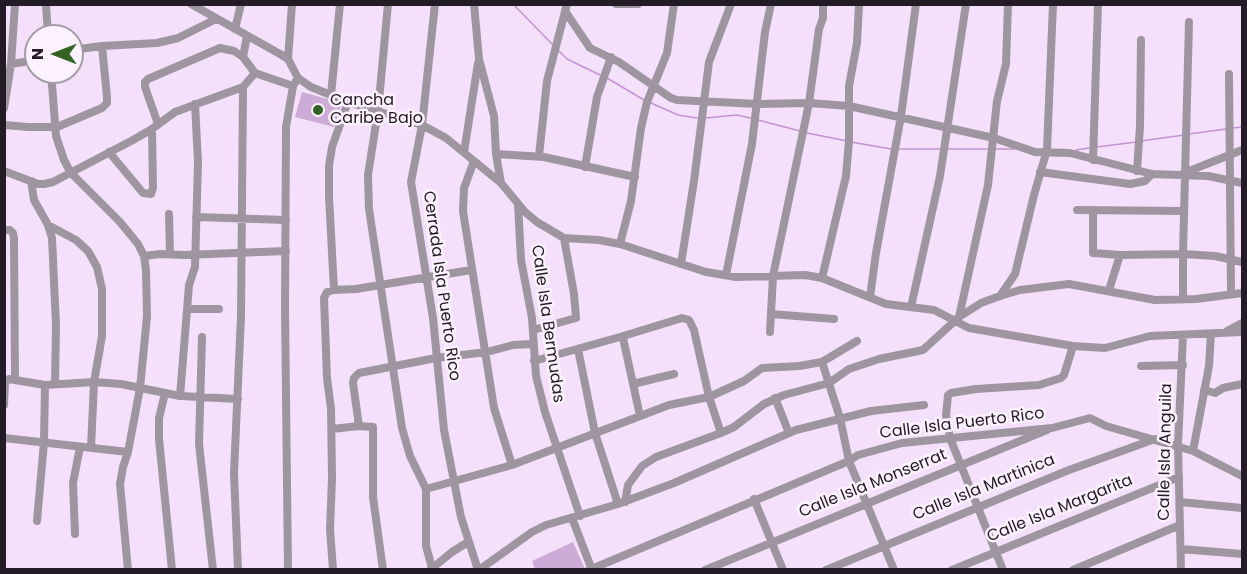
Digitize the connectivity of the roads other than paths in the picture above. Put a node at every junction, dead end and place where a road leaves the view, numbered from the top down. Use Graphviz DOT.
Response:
graph roads {
  1 [pos="15,4"];
  2 [pos="46,4"];
  3 [pos="240,4"];
  4 [pos="292,4"];
  5 [pos="340,4"];
  6 [pos="388,4"];
  7 [pos="435,4"];
  8 [pos="474,4"];
  9 [pos="616,4"];
  10 [pos="638,4"];
  11 [pos="674,4"];
  12 [pos="731,4"];
  13 [pos="771,4"];
  14 [pos="823,4"];
  15 [pos="859,4"];
  16 [pos="916,4"];
  17 [pos="966,4"];
  18 [pos="1008,4"];
  19 [pos="1053,4"];
  20 [pos="1098,4"];
  21 [pos="192,5"];
  22 [pos="566,8"];
  23 [pos="216,20"];
  24 [pos="1189,22"];
  25 [pos="47,24"];
  26 [pos="235,29"];
  27 [pos="247,36"];
  28 [pos="1141,40"];
  29 [pos="102,46"];
  30 [pos="84,48"];
  31 [pos="243,57"];
  32 [pos="610,57"];
  33 [pos="288,59"];
  34 [pos="479,59"];
  35 [pos="24,62"];
  36 [pos="11,64"];
  37 [pos="255,74"];
  38 [pos="1228,74"];
  39 [pos="296,82"];
  40 [pos="52,84"];
  41 [pos="653,86"];
  42 [pos="243,87"];
  43 [pos="330,95"];
  44 [pos="348,102"];
  45 [pos="705,102"];
  46 [pos="808,103"];
  47 [pos="195,104"];
  48 [pos="758,104"];
  49 [pos="849,106"];
  50 [pos="4,108"];
  51 [pos="378,111"];
  52 [pos="901,116"];
  53 [pos="4,124"];
  54 [pos="422,125"];
  55 [pos="57,127"];
  56 [pos="155,127"];
  57 [pos="948,128"];
  58 [pos="994,138"];
  59 [pos="1242,150"];
  60 [pos="110,152"];
  61 [pos="464,152"];
  62 [pos="496,154"];
  63 [pos="1045,154"];
  64 [pos="1230,155"];
  65 [pos="539,156"];
  66 [pos="1093,160"];
  67 [pos="474,161"];
  68 [pos="585,167"];
  69 [pos="4,171"];
  70 [pos="1137,171"];
  71 [pos="71,172"];
  72 [pos="1040,172"];
  73 [pos="1152,174"];
  74 [pos="1183,174"];
  75 [pos="635,177"];
  76 [pos="1230,179"];
  77 [pos="31,181"];
  78 [pos="501,183"];
  79 [pos="1242,183"];
  80 [pos="518,203"];
  81 [pos="1077,210"];
  82 [pos="1093,210"];
  83 [pos="1184,211"];
  84 [pos="169,214"];
  85 [pos="195,217"];
  86 [pos="241,219"];
  87 [pos="286,220"];
  88 [pos="48,225"];
  89 [pos="4,230"];
  90 [pos="564,238"];
  91 [pos="620,244"];
  92 [pos="286,251"];
  93 [pos="241,253"];
  94 [pos="170,254"];
  95 [pos="1183,254"];
  96 [pos="195,255"];
  97 [pos="1120,255"];
  98 [pos="144,256"];
  99 [pos="1231,259"];
  100 [pos="1242,262"];
  101 [pos="681,264"];
  102 [pos="471,270"];
  103 [pos="726,275"];
  104 [pos="773,276"];
  105 [pos="427,277"];
  106 [pos="822,278"];
  107 [pos="381,285"];
  108 [pos="334,290"];
  109 [pos="1109,290"];
  110 [pos="1242,293"];
  111 [pos="1232,294"];
  112 [pos="1000,296"];
  113 [pos="870,297"];
  114 [pos="1183,300"];
  115 [pos="911,307"];
  116 [pos="187,309"];
  117 [pos="219,309"];
  118 [pos="771,314"];
  119 [pos="957,318"];
  120 [pos="834,319"];
  121 [pos="1242,323"];
  122 [pos="532,330"];
  123 [pos="770,332"];
  124 [pos="1242,332"];
  125 [pos="1225,333"];
  126 [pos="1211,334"];
  127 [pos="1183,335"];
  128 [pos="202,337"];
  129 [pos="620,337"];
  130 [pos="857,341"];
  131 [pos="532,344"];
  132 [pos="1073,346"];
  133 [pos="578,349"];
  134 [pos="487,352"];
  135 [pos="436,358"];
  136 [pos="534,361"];
  137 [pos="822,362"];
  138 [pos="394,366"];
  139 [pos="1141,366"];
  140 [pos="1183,366"];
  141 [pos="674,374"];
  142 [pos="15,380"];
  143 [pos="94,382"];
  144 [pos="829,383"];
  145 [pos="633,384"];
  146 [pos="1242,384"];
  147 [pos="50,385"];
  148 [pos="140,388"];
  149 [pos="1204,390"];
  150 [pos="165,393"];
  151 [pos="180,396"];
  152 [pos="709,397"];
  153 [pos="199,398"];
  154 [pos="775,398"];
  155 [pos="238,399"];
  156 [pos="4,405"];
  157 [pos="924,405"];
  158 [pos="640,416"];
  159 [pos="840,418"];
  160 [pos="359,426"];
  161 [pos="1052,428"];
  162 [pos="332,429"];
  163 [pos="721,433"];
  164 [pos="789,433"];
  165 [pos="595,434"];
  166 [pos="4,438"];
  167 [pos="950,438"];
  168 [pos="1155,439"];
  169 [pos="44,441"];
  170 [pos="1178,445"];
  171 [pos="80,447"];
  172 [pos="91,448"];
  173 [pos="556,448"];
  174 [pos="1193,451"];
  175 [pos="128,452"];
  176 [pos="849,461"];
  177 [pos="512,465"];
  178 [pos="960,465"];
  179 [pos="1242,476"];
  180 [pos="1179,477"];
  181 [pos="454,481"];
  182 [pos="426,489"];
  183 [pos="754,499"];
  184 [pos="866,502"];
  185 [pos="1180,502"];
  186 [pos="622,503"];
  187 [pos="976,507"];
  188 [pos="1242,508"];
  189 [pos="576,517"];
  190 [pos="37,521"];
  191 [pos="1180,525"];
  192 [pos="75,534"];
  193 [pos="771,541"];
  194 [pos="468,542"];
  195 [pos="884,545"];
  196 [pos="1181,549"];
  197 [pos="995,552"];
  198 [pos="1242,554"];
  199 [pos="431,569"];
  200 [pos="590,569"];
  201 [pos="128,570"];
  202 [pos="172,570"];
  203 [pos="213,570"];
  204 [pos="238,570"];
  205 [pos="288,570"];
  206 [pos="333,570"];
  207 [pos="383,570"];
  208 [pos="478,570"];
  209 [pos="705,570"];
  210 [pos="783,570"];
  211 [pos="826,570"];
  212 [pos="894,570"];
  213 [pos="952,570"];
  214 [pos="1003,570"];
  215 [pos="1073,570"];
  216 [pos="1181,570"];
  1 -- 36 [label="street"];
  2 -- 25 [label="street"];
  3 -- 26 [label="street"];
  4 -- 33 [label="street"];
  5 -- 43 [label="street"];
  6 -- 51 [label="street"];
  7 -- 54 [label="street, Cerrada Isla Puerto Rico"];
  8 -- 34 [label="street"];
  9 -- 10 [label="street"];
  11 -- 41 [label="street"];
  12 -- 45 [label="street"];
  13 -- 48 [label="street"];
  14 -- 46 [label="street"];
  15 -- 49 [label="street"];
  16 -- 52 [label="street"];
  17 -- 57 [label="street"];
  18 -- 58 [label="street"];
  19 -- 63 [label="street"];
  20 -- 66 [label="street"];
  21 -- 23 [label="street"];
  22 -- 32 [label="street"];
  22 -- 65 [label="street"];
  23 -- 26 [label="street"];
  23 -- 29 [label="street"];
  24 -- 74 [label="street"];
  26 -- 27 [label="street"];
  27 -- 31 [label="street"];
  27 -- 33 [label="street"];
  28 -- 70 [label="street"];
  29 -- 30 [label="street"];
  29 -- 55 [label="street"];
  31 -- 37 [label="street"];
  31 -- 56 [label="street"];
  32 -- 41 [label="street"];
  32 -- 68 [label="street"];
  33 -- 39 [label="street"];
  34 -- 61 [label="street"];
  34 -- 62 [label="street"];
  35 -- 36 [label="street"];
  36 -- 50 [label="street"];
  37 -- 39 [label="street"];
  37 -- 42 [label="street"];
  38 -- 64 [label="street"];
  39 -- 43 [label="street"];
  39 -- 87 [label="street"];
  40 -- 55 [label="street"];
  41 -- 45 [label="street"];
  41 -- 75 [label="street"];
  42 -- 47 [label="street"];
  42 -- 86 [label="street"];
  43 -- 44 [label="street"];
  44 -- 51 [label="street"];
  44 -- 108 [label="street"];
  45 -- 48 [label="street"];
  45 -- 101 [label="street"];
  46 -- 48 [label="street"];
  46 -- 49 [label="street"];
  46 -- 104 [label="street"];
  47 -- 56 [label="street"];
  47 -- 85 [label="street"];
  48 -- 103 [label="street"];
  49 -- 52 [label="street"];
  49 -- 106 [label="street"];
  51 -- 54 [label="street"];
  51 -- 107 [label="street"];
  52 -- 57 [label="street"];
  52 -- 113 [label="street"];
  53 -- 55 [label="street"];
  54 -- 61 [label="street"];
  54 -- 105 [label="street, Cerrada Isla Puerto Rico"];
  55 -- 71 [label="street"];
  56 -- 60 [label="street"];
  56 -- 60 [label="street"];
  57 -- 58 [label="street"];
  57 -- 115 [label="street"];
  58 -- 63 [label="street"];
  58 -- 119 [label="street"];
  59 -- 64 [label="street"];
  60 -- 71 [label="street"];
  61 -- 67 [label="street"];
  62 -- 65 [label="street"];
  62 -- 78 [label="street"];
  63 -- 66 [label="street"];
  63 -- 72 [label="street"];
  64 -- 74 [label="street"];
  64 -- 76 [label="street"];
  65 -- 68 [label="street"];
  66 -- 70 [label="street"];
  67 -- 78 [label="street"];
  67 -- 102 [label="street"];
  68 -- 75 [label="street"];
  69 -- 77 [label="street"];
  70 -- 73 [label="street"];
  71 -- 77 [label="street"];
  71 -- 98 [label="street"];
  72 -- 73 [label="street"];
  72 -- 112 [label="street"];
  73 -- 74 [label="street"];
  74 -- 76 [label="street"];
  74 -- 83 [label="street"];
  75 -- 91 [label="street"];
  76 -- 79 [label="street"];
  76 -- 99 [label="street"];
  77 -- 88 [label="street"];
  78 -- 80 [label="street"];
  80 -- 90 [label="street"];
  80 -- 122 [label="street, Calle Isla Bermudas"];
  81 -- 82 [label="street"];
  82 -- 83 [label="street"];
  82 -- 97 [label="street"];
  83 -- 95 [label="street"];
  84 -- 94 [label="street"];
  85 -- 86 [label="street"];
  85 -- 96 [label="street"];
  86 -- 87 [label="street"];
  86 -- 93 [label="street"];
  87 -- 92 [label="street"];
  88 -- 143 [label="street"];
  88 -- 147 [label="street"];
  89 -- 142 [label="street"];
  90 -- 91 [label="street"];
  90 -- 122 [label="street"];
  91 -- 101 [label="street"];
  92 -- 93 [label="street"];
  92 -- 205 [label="street"];
  93 -- 96 [label="street"];
  93 -- 155 [label="street"];
  94 -- 96 [label="street"];
  94 -- 98 [label="street"];
  95 -- 97 [label="street"];
  95 -- 99 [label="street"];
  95 -- 114 [label="street"];
  96 -- 116 [label="street"];
  97 -- 109 [label="street"];
  98 -- 148 [label="street"];
  99 -- 100 [label="street"];
  99 -- 111 [label="street"];
  101 -- 103 [label="street"];
  102 -- 105 [label="street"];
  102 -- 134 [label="street"];
  103 -- 104 [label="street"];
  104 -- 106 [label="street"];
  104 -- 118 [label="street"];
  105 -- 107 [label="street"];
  105 -- 135 [label="street, Cerrada Isla Puerto Rico"];
  106 -- 113 [label="street"];
  107 -- 108 [label="street"];
  107 -- 138 [label="street"];
  108 -- 162 [label="street"];
  109 -- 112 [label="street"];
  109 -- 114 [label="street"];
  110 -- 111 [label="street"];
  111 -- 114 [label="street"];
  112 -- 119 [label="street"];
  113 -- 115 [label="street"];
  115 -- 119 [label="street"];
  116 -- 117 [label="street"];
  116 -- 151 [label="street"];
  118 -- 120 [label="street"];
  118 -- 123 [label="street"];
  119 -- 132 [label="street"];
  119 -- 144 [label="street"];
  121 -- 125 [label="street"];
  122 -- 131 [label="street, Calle Isla Bermudas"];
  124 -- 125 [label="street"];
  125 -- 126 [label="street"];
  126 -- 127 [label="street"];
  126 -- 149 [label="street"];
  127 -- 132 [label="street"];
  127 -- 140 [label="street, Calle Isla Anguila"];
  128 -- 153 [label="street"];
  129 -- 133 [label="street"];
  129 -- 145 [label="street"];
  129 -- 152 [label="street"];
  130 -- 137 [label="street"];
  131 -- 134 [label="street"];
  131 -- 136 [label="street, Calle Isla Bermudas"];
  132 -- 167 [label="street"];
  133 -- 136 [label="street"];
  133 -- 165 [label="street"];
  134 -- 135 [label="street"];
  134 -- 177 [label="street"];
  135 -- 138 [label="street"];
  135 -- 181 [label="street, Cerrada Isla Puerto Rico"];
  136 -- 173 [label="street, Calle Isla Bermudas"];
  137 -- 144 [label="street"];
  137 -- 152 [label="street"];
  138 -- 160 [label="street"];
  138 -- 182 [label="street"];
  139 -- 140 [label="street"];
  140 -- 170 [label="street, Calle Isla Anguila"];
  141 -- 145 [label="street"];
  142 -- 147 [label="street"];
  142 -- 156 [label="street"];
  143 -- 147 [label="street"];
  143 -- 148 [label="street"];
  143 -- 172 [label="street"];
  144 -- 154 [label="street"];
  144 -- 159 [label="street"];
  145 -- 158 [label="street"];
  146 -- 149 [label="street"];
  147 -- 169 [label="street"];
  148 -- 150 [label="street"];
  148 -- 175 [label="street"];
  149 -- 174 [label="street"];
  150 -- 151 [label="street"];
  150 -- 202 [label="street"];
  151 -- 153 [label="street"];
  152 -- 158 [label="street"];
  152 -- 163 [label="street"];
  153 -- 155 [label="street"];
  153 -- 203 [label="street"];
  154 -- 163 [label="street"];
  154 -- 164 [label="street"];
  155 -- 204 [label="street"];
  157 -- 159 [label="street"];
  158 -- 165 [label="street"];
  159 -- 164 [label="street"];
  159 -- 176 [label="street"];
  160 -- 162 [label="street"];
  160 -- 207 [label="street"];
  161 -- 167 [label="street, Calle Isla Puerto Rico"];
  161 -- 168 [label="street, Calle Isla Puerto Rico"];
  161 -- 178 [label="street, Calle Isla Monserrat"];
  162 -- 206 [label="street"];
  163 -- 186 [label="street"];
  164 -- 186 [label="street"];
  165 -- 173 [label="street"];
  165 -- 186 [label="street"];
  166 -- 169 [label="street"];
  167 -- 176 [label="street, Calle Isla Puerto Rico"];
  167 -- 178 [label="street"];
  168 -- 170 [label="street, Calle Isla Puerto Rico"];
  168 -- 187 [label="street, Calle Isla Martinica"];
  169 -- 171 [label="street"];
  169 -- 190 [label="street"];
  170 -- 174 [label="street, Calle Isla Puerto Rico"];
  170 -- 180 [label="street, Calle Isla Anguila"];
  171 -- 172 [label="street"];
  171 -- 192 [label="street"];
  172 -- 175 [label="street"];
  173 -- 177 [label="street"];
  173 -- 189 [label="street, Calle Isla Bermudas"];
  174 -- 179 [label="street, Calle Isla Puerto Rico"];
  175 -- 201 [label="street"];
  176 -- 183 [label="street, Calle Isla Puerto Rico"];
  176 -- 184 [label="street"];
  177 -- 181 [label="street"];
  178 -- 184 [label="street, Calle Isla Monserrat"];
  178 -- 187 [label="street"];
  180 -- 185 [label="street, Calle Isla Anguila"];
  180 -- 197 [label="street, Calle Isla Margarita"];
  181 -- 182 [label="street"];
  181 -- 194 [label="street, Cerrada Isla Puerto Rico"];
  182 -- 199 [label="street"];
  183 -- 193 [label="street"];
  183 -- 200 [label="street, Calle Isla Puerto Rico"];
  184 -- 193 [label="street, Calle Isla Monserrat"];
  184 -- 195 [label="street"];
  185 -- 188 [label="street"];
  185 -- 191 [label="street, Calle Isla Anguila"];
  186 -- 189 [label="street"];
  187 -- 195 [label="street, Calle Isla Martinica"];
  187 -- 197 [label="street"];
  189 -- 200 [label="street, Calle Isla Bermudas"];
  189 -- 208 [label="street"];
  191 -- 196 [label="street, Calle Isla Anguila"];
  191 -- 215 [label="street"];
  193 -- 209 [label="street, Calle Isla Monserrat"];
  193 -- 210 [label="street"];
  194 -- 199 [label="street"];
  194 -- 208 [label="street, Cerrada Isla Puerto Rico"];
  195 -- 211 [label="street, Calle Isla Martinica"];
  195 -- 212 [label="street"];
  196 -- 198 [label="street"];
  196 -- 216 [label="street, Calle Isla Anguila"];
  197 -- 213 [label="street, Calle Isla Margarita"];
  197 -- 214 [label="street"];
}
